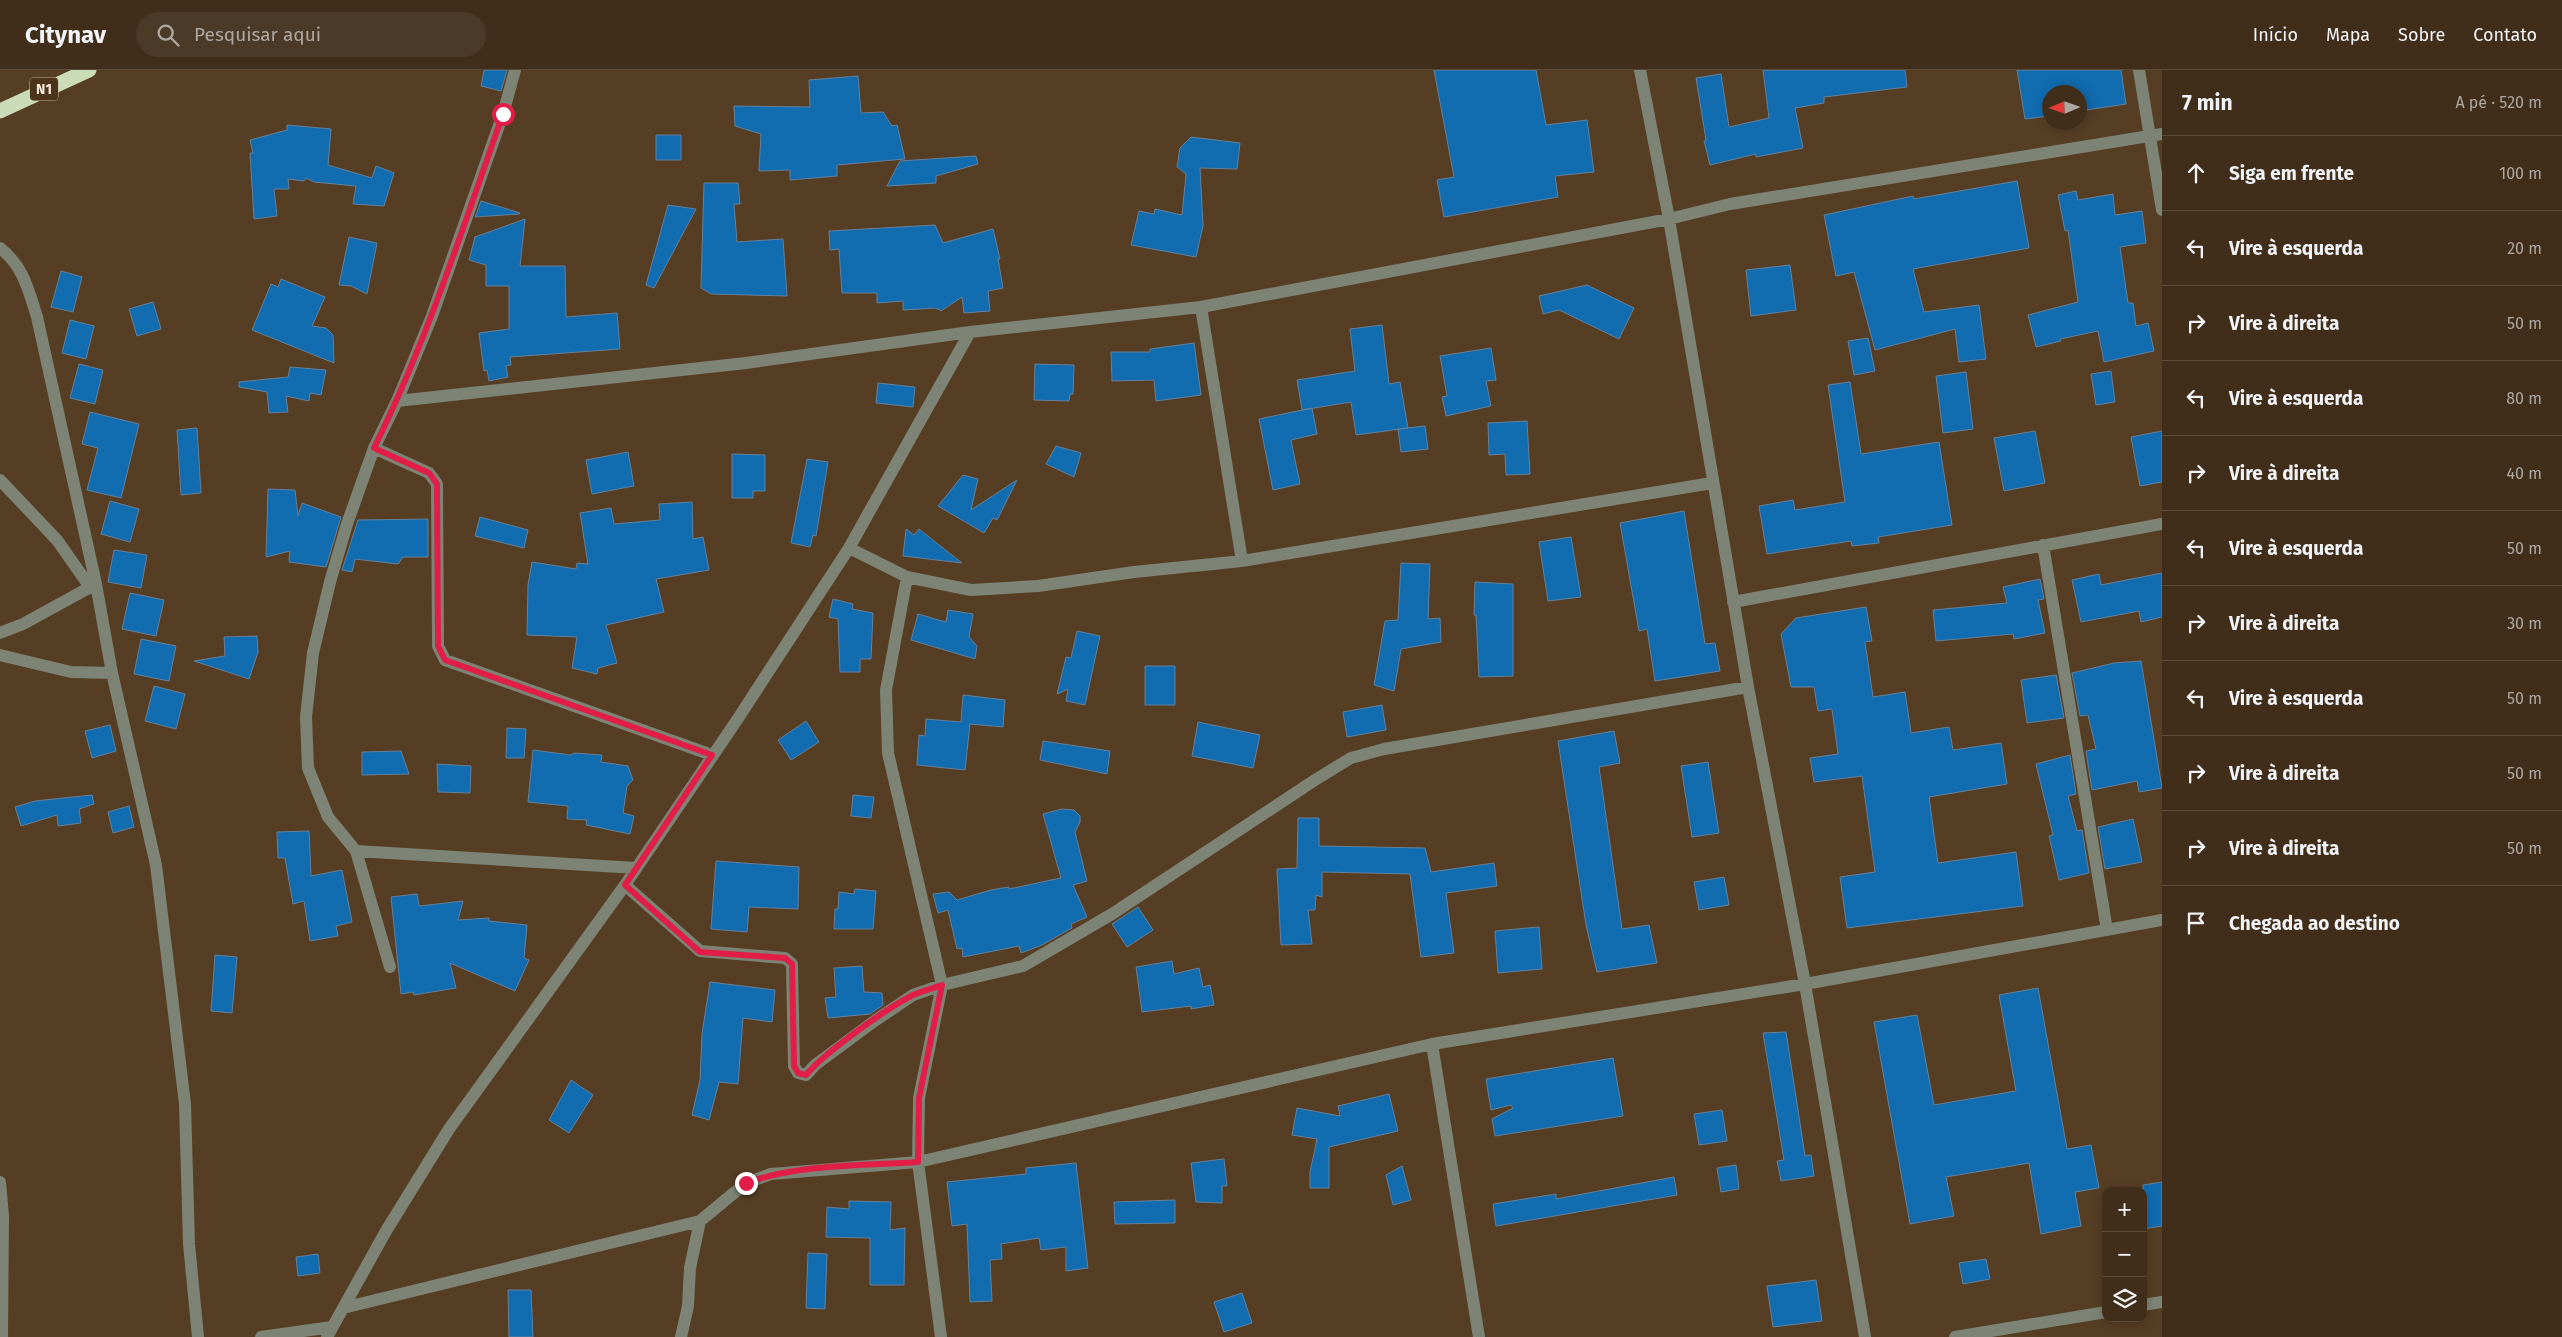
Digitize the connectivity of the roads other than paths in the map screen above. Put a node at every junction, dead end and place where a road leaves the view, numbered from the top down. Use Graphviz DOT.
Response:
graph roads {
  1 [pos="515,70"];
  2 [pos="1640,70"];
  3 [pos="2139,70"];
  4 [pos="83,71"];
  5 [pos="0,111"];
  6 [pos="2162,134"];
  7 [pos="2149,137"];
  8 [pos="2162,210"];
  9 [pos="1668,219"];
  10 [pos="0,248"];
  11 [pos="1201,308"];
  12 [pos="970,332"];
  13 [pos="397,401"];
  14 [pos="374,448"];
  15 [pos="0,480"];
  16 [pos="1712,483"];
  17 [pos="2162,524"];
  18 [pos="2043,545"];
  19 [pos="849,548"];
  20 [pos="1242,561"];
  21 [pos="907,577"];
  22 [pos="93,586"];
  23 [pos="1733,602"];
  24 [pos="0,633"];
  25 [pos="0,655"];
  26 [pos="112,673"];
  27 [pos="1748,687"];
  28 [pos="712,755"];
  29 [pos="356,851"];
  30 [pos="636,868"];
  31 [pos="625,885"];
  32 [pos="2162,920"];
  33 [pos="2108,930"];
  34 [pos="390,967"];
  35 [pos="1805,984"];
  36 [pos="942,985"];
  37 [pos="1432,1044"];
  38 [pos="918,1162"];
  39 [pos="0,1182"];
  40 [pos="700,1221"];
  41 [pos="2162,1302"];
  42 [pos="2147,1304"];
  43 [pos="343,1308"];
  44 [pos="2102,1313"];
  45 [pos="330,1332"];
  46 [pos="2,1337"];
  47 [pos="198,1337"];
  48 [pos="261,1337"];
  49 [pos="682,1337"];
  50 [pos="941,1337"];
  51 [pos="1479,1337"];
  52 [pos="1865,1337"];
  53 [pos="1955,1337"];
  1 -- 13 [label="street"];
  2 -- 9 [label="street"];
  3 -- 7 [label="street"];
  4 -- 5 [label="highway, N1"];
  6 -- 7 [label="street"];
  7 -- 8 [label="street"];
  7 -- 9 [label="street"];
  9 -- 11 [label="street"];
  9 -- 16 [label="street"];
  10 -- 22 [label="street"];
  11 -- 12 [label="street"];
  11 -- 20 [label="street"];
  12 -- 13 [label="street"];
  12 -- 19 [label="street"];
  13 -- 14 [label="street"];
  14 -- 28 [label="street"];
  14 -- 29 [label="street"];
  15 -- 22 [label="street"];
  16 -- 20 [label="street"];
  16 -- 23 [label="street"];
  17 -- 18 [label="street"];
  18 -- 23 [label="street"];
  18 -- 33 [label="street"];
  19 -- 21 [label="street"];
  19 -- 28 [label="street"];
  20 -- 21 [label="street"];
  21 -- 36 [label="street"];
  22 -- 24 [label="street"];
  22 -- 26 [label="street"];
  23 -- 27 [label="street"];
  25 -- 26 [label="street"];
  26 -- 47 [label="street"];
  27 -- 35 [label="street"];
  27 -- 36 [label="street"];
  28 -- 30 [label="street"];
  29 -- 30 [label="street"];
  29 -- 34 [label="street"];
  30 -- 31 [label="street"];
  31 -- 36 [label="street"];
  31 -- 43 [label="street"];
  32 -- 33 [label="street"];
  33 -- 35 [label="street"];
  35 -- 37 [label="street"];
  35 -- 52 [label="street"];
  36 -- 38 [label="street"];
  37 -- 38 [label="street"];
  37 -- 51 [label="street"];
  38 -- 40 [label="street"];
  38 -- 50 [label="street"];
  39 -- 46 [label="street"];
  40 -- 43 [label="street"];
  40 -- 49 [label="street"];
  41 -- 42 [label="street"];
  43 -- 45 [label="street"];
  44 -- 53 [label="street"];
  45 -- 48 [label="street"];
}
